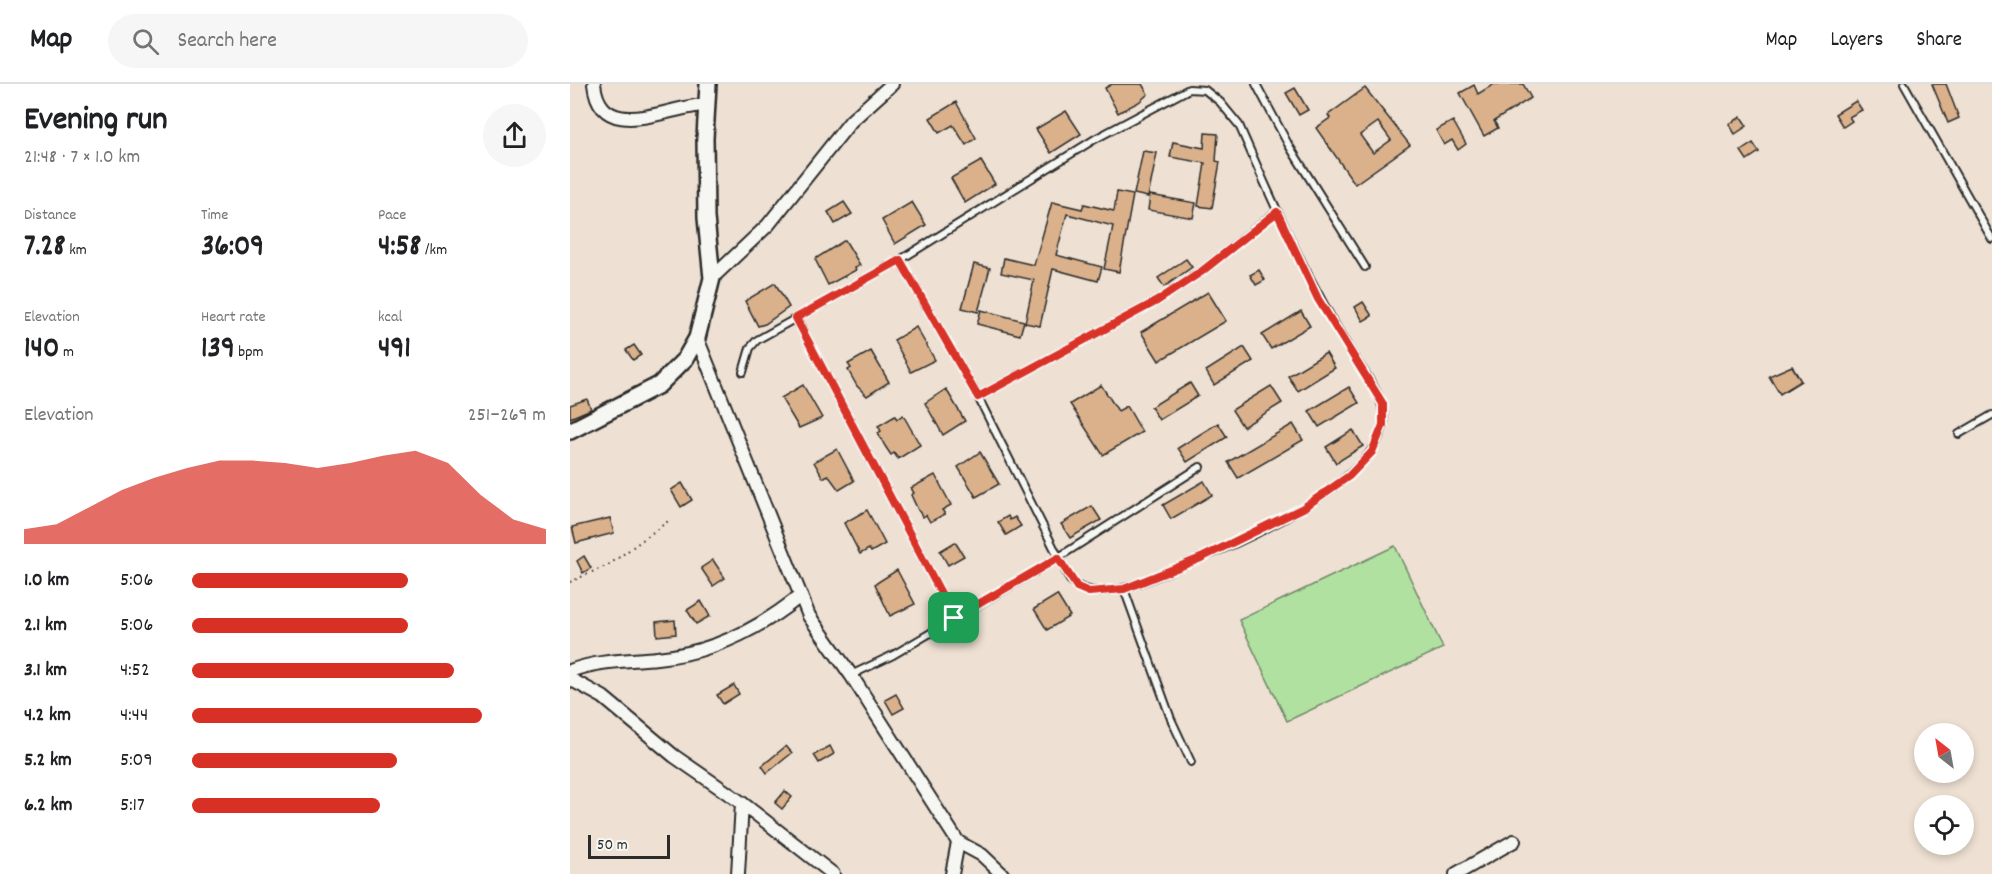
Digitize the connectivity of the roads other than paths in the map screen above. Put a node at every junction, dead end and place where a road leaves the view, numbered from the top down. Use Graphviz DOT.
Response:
graph roads {
  1 [pos="594,84"];
  2 [pos="708,84"];
  3 [pos="892,84"];
  4 [pos="1256,84"];
  5 [pos="1904,84"];
  6 [pos="707,105"];
  7 [pos="1277,212"];
  8 [pos="1992,239"];
  9 [pos="900,260"];
  10 [pos="1365,267"];
  11 [pos="712,278"];
  12 [pos="796,318"];
  13 [pos="697,338"];
  14 [pos="743,372"];
  15 [pos="978,397"];
  16 [pos="1992,415"];
  17 [pos="570,431"];
  18 [pos="1959,434"];
  19 [pos="1200,467"];
  20 [pos="1058,558"];
  21 [pos="1124,589"];
  22 [pos="800,596"];
  23 [pos="954,618"];
  24 [pos="570,671"];
  25 [pos="851,675"];
  26 [pos="570,679"];
  27 [pos="1191,762"];
  28 [pos="742,803"];
  29 [pos="1514,841"];
  30 [pos="958,842"];
  31 [pos="738,874"];
  32 [pos="833,874"];
  33 [pos="952,874"];
  34 [pos="1002,874"];
  35 [pos="1456,874"];
  1 -- 6 [label="street"];
  2 -- 6 [label="street"];
  3 -- 11 [label="street"];
  4 -- 10 [label="lane"];
  5 -- 8 [label="lane"];
  6 -- 11 [label="street"];
  7 -- 9 [label="lane"];
  7 -- 15 [label="lane"];
  7 -- 21 [label="lane"];
  9 -- 12 [label="lane"];
  9 -- 15 [label="lane"];
  11 -- 13 [label="street"];
  12 -- 14 [label="lane"];
  12 -- 23 [label="lane"];
  13 -- 17 [label="street"];
  13 -- 22 [label="street"];
  15 -- 20 [label="lane"];
  16 -- 18 [label="lane"];
  19 -- 20 [label="lane"];
  20 -- 21 [label="lane"];
  20 -- 23 [label="lane"];
  21 -- 27 [label="lane"];
  22 -- 24 [label="street"];
  22 -- 25 [label="street"];
  23 -- 25 [label="lane"];
  25 -- 30 [label="street"];
  26 -- 28 [label="street"];
  28 -- 31 [label="street"];
  28 -- 32 [label="street"];
  29 -- 35 [label="street"];
  30 -- 33 [label="street"];
  30 -- 34 [label="street"];
}
